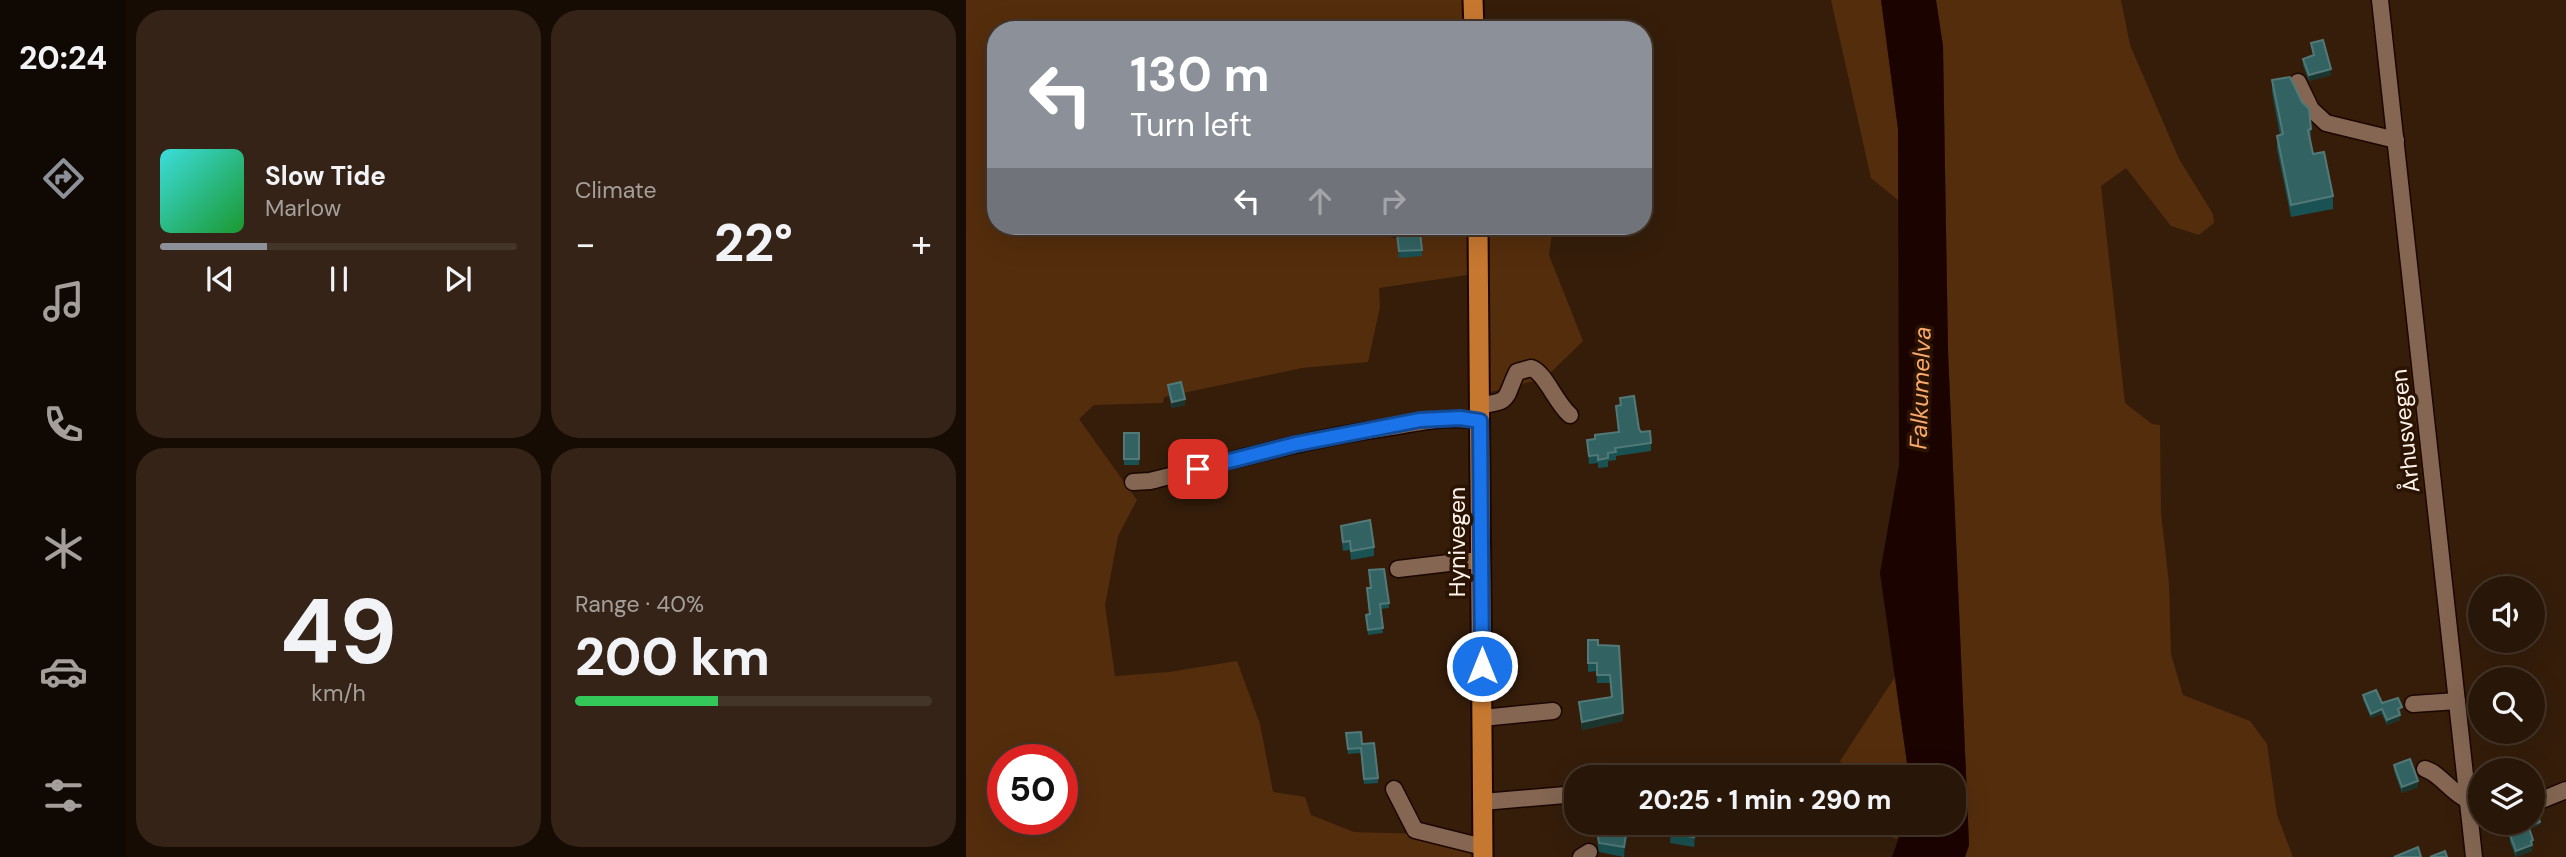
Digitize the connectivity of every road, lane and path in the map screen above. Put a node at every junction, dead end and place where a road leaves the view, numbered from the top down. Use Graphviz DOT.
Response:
graph roads {
  1 [pos="1473,0"];
  2 [pos="2379,0"];
  3 [pos="1474,21"];
  4 [pos="2298,82"];
  5 [pos="2396,140"];
  6 [pos="1478,235"];
  7 [pos="1480,413"];
  8 [pos="1570,415"];
  9 [pos="1133,482"];
  10 [pos="1481,561"];
  11 [pos="1398,569"];
  12 [pos="2457,701"];
  13 [pos="2413,704"];
  14 [pos="1553,711"];
  15 [pos="1482,718"];
  16 [pos="2425,769"];
  17 [pos="2468,776"];
  18 [pos="1394,789"];
  19 [pos="2566,790"];
  20 [pos="1564,795"];
  21 [pos="2545,799"];
  22 [pos="1483,802"];
  23 [pos="2468,806"];
  24 [pos="2468,832"];
  25 [pos="1483,852"];
  26 [pos="2474,857"];
  1 -- 3 [label="main road"];
  2 -- 5 [label="street, Århusvegen"];
  4 -- 5 [label="street"];
  5 -- 12 [label="street, Århusvegen"];
  6 -- 7 [label="main road, Hynivegen"];
  7 -- 8 [label="street"];
  7 -- 9 [label="street"];
  7 -- 10 [label="main road, Hynivegen"];
  10 -- 11 [label="street"];
  10 -- 15 [label="main road, Hynivegen"];
  12 -- 13 [label="street"];
  12 -- 17 [label="street, Århusvegen"];
  14 -- 15 [label="street"];
  15 -- 22 [label="main road, Hynivegen"];
  16 -- 23 [label="street"];
  18 -- 25 [label="street"];
  19 -- 21 [label="street"];
  20 -- 22 [label="street"];
  22 -- 25 [label="main road, Hynivegen"];
  24 -- 26 [label="street, Århusvegen"];
}
